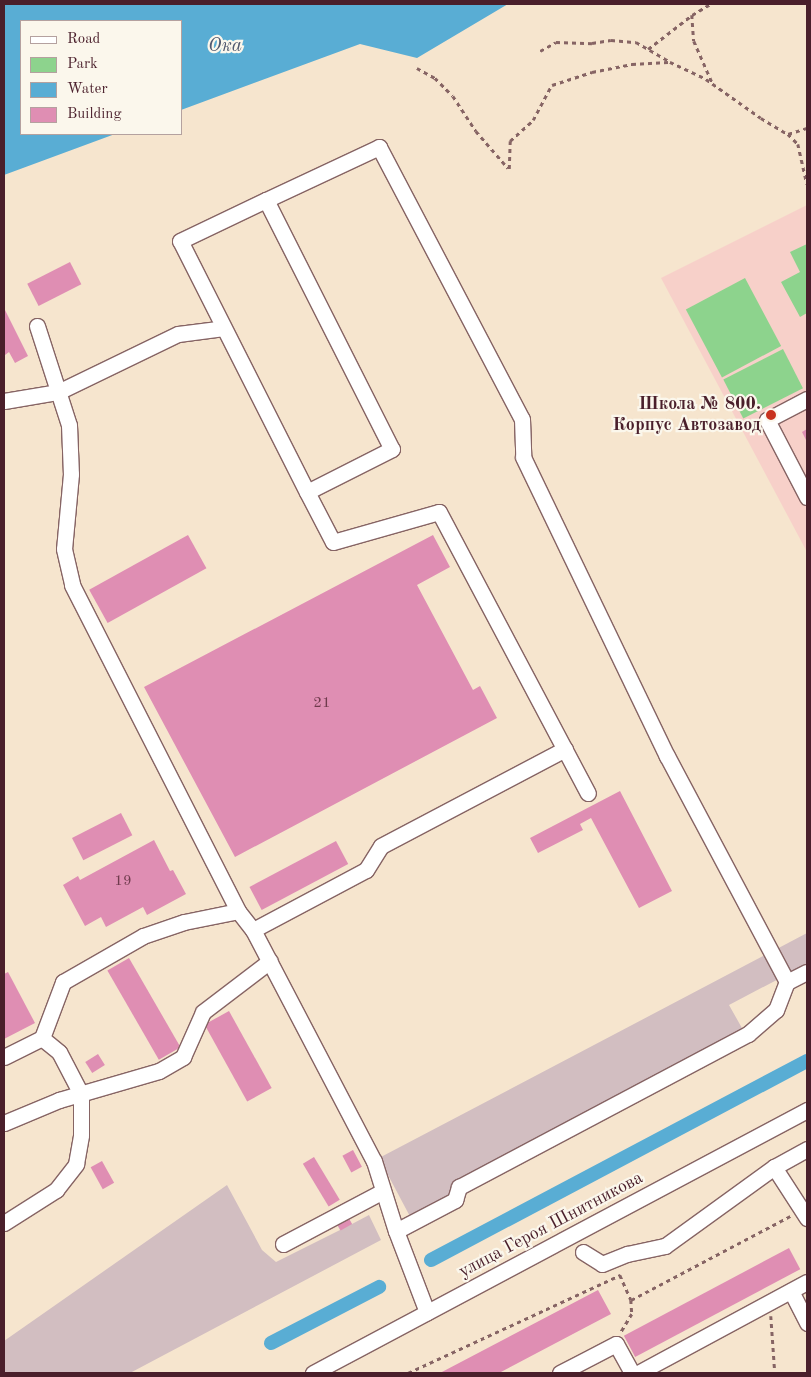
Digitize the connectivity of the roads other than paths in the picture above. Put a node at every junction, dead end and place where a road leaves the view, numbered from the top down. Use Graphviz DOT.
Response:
graph roads {
  1 [pos="266,200"];
  2 [pos="37,326"];
  3 [pos="224,328"];
  4 [pos="58,392"];
  5 [pos="807,399"];
  6 [pos="4,401"];
  7 [pos="308,492"];
  8 [pos="807,497"];
  9 [pos="565,749"];
  10 [pos="588,793"];
  11 [pos="238,911"];
  12 [pos="253,930"];
  13 [pos="270,961"];
  14 [pos="807,972"];
  15 [pos="787,982"];
  16 [pos="42,1038"];
  17 [pos="4,1057"];
  18 [pos="81,1094"];
  19 [pos="807,1110"];
  20 [pos="4,1123"];
  21 [pos="807,1149"];
  22 [pos="774,1167"];
  23 [pos="383,1191"];
  24 [pos="805,1214"];
  25 [pos="4,1223"];
  26 [pos="396,1231"];
  27 [pos="283,1244"];
  28 [pos="583,1252"];
  29 [pos="807,1282"];
  30 [pos="792,1291"];
  31 [pos="427,1312"];
  32 [pos="807,1323"];
  33 [pos="313,1373"];
  34 [pos="560,1373"];
  35 [pos="632,1373"];
  36 [pos="638,1373"];
  1 -- 3 [label="street"];
  1 -- 7 [label="street"];
  1 -- 15 [label="street"];
  2 -- 4 [label="street"];
  3 -- 4 [label="street"];
  3 -- 7 [label="street"];
  4 -- 6 [label="street"];
  4 -- 11 [label="street"];
  5 -- 8 [label="street"];
  7 -- 9 [label="street"];
  9 -- 10 [label="street"];
  9 -- 12 [label="street"];
  11 -- 12 [label="street"];
  11 -- 16 [label="street"];
  12 -- 13 [label="street"];
  13 -- 18 [label="street"];
  13 -- 23 [label="street"];
  14 -- 15 [label="street"];
  15 -- 26 [label="street"];
  16 -- 17 [label="street"];
  16 -- 18 [label="street"];
  18 -- 20 [label="street"];
  18 -- 25 [label="street"];
  19 -- 31 [label="street, улица Героя Шнитникова"];
  21 -- 22 [label="street"];
  22 -- 24 [label="street"];
  22 -- 28 [label="street"];
  23 -- 26 [label="street"];
  23 -- 27 [label="street"];
  26 -- 31 [label="street"];
  29 -- 30 [label="street"];
  30 -- 32 [label="street"];
  30 -- 36 [label="street"];
  31 -- 33 [label="street, улица Героя Шнитникова"];
  34 -- 35 [label="street"];
}
